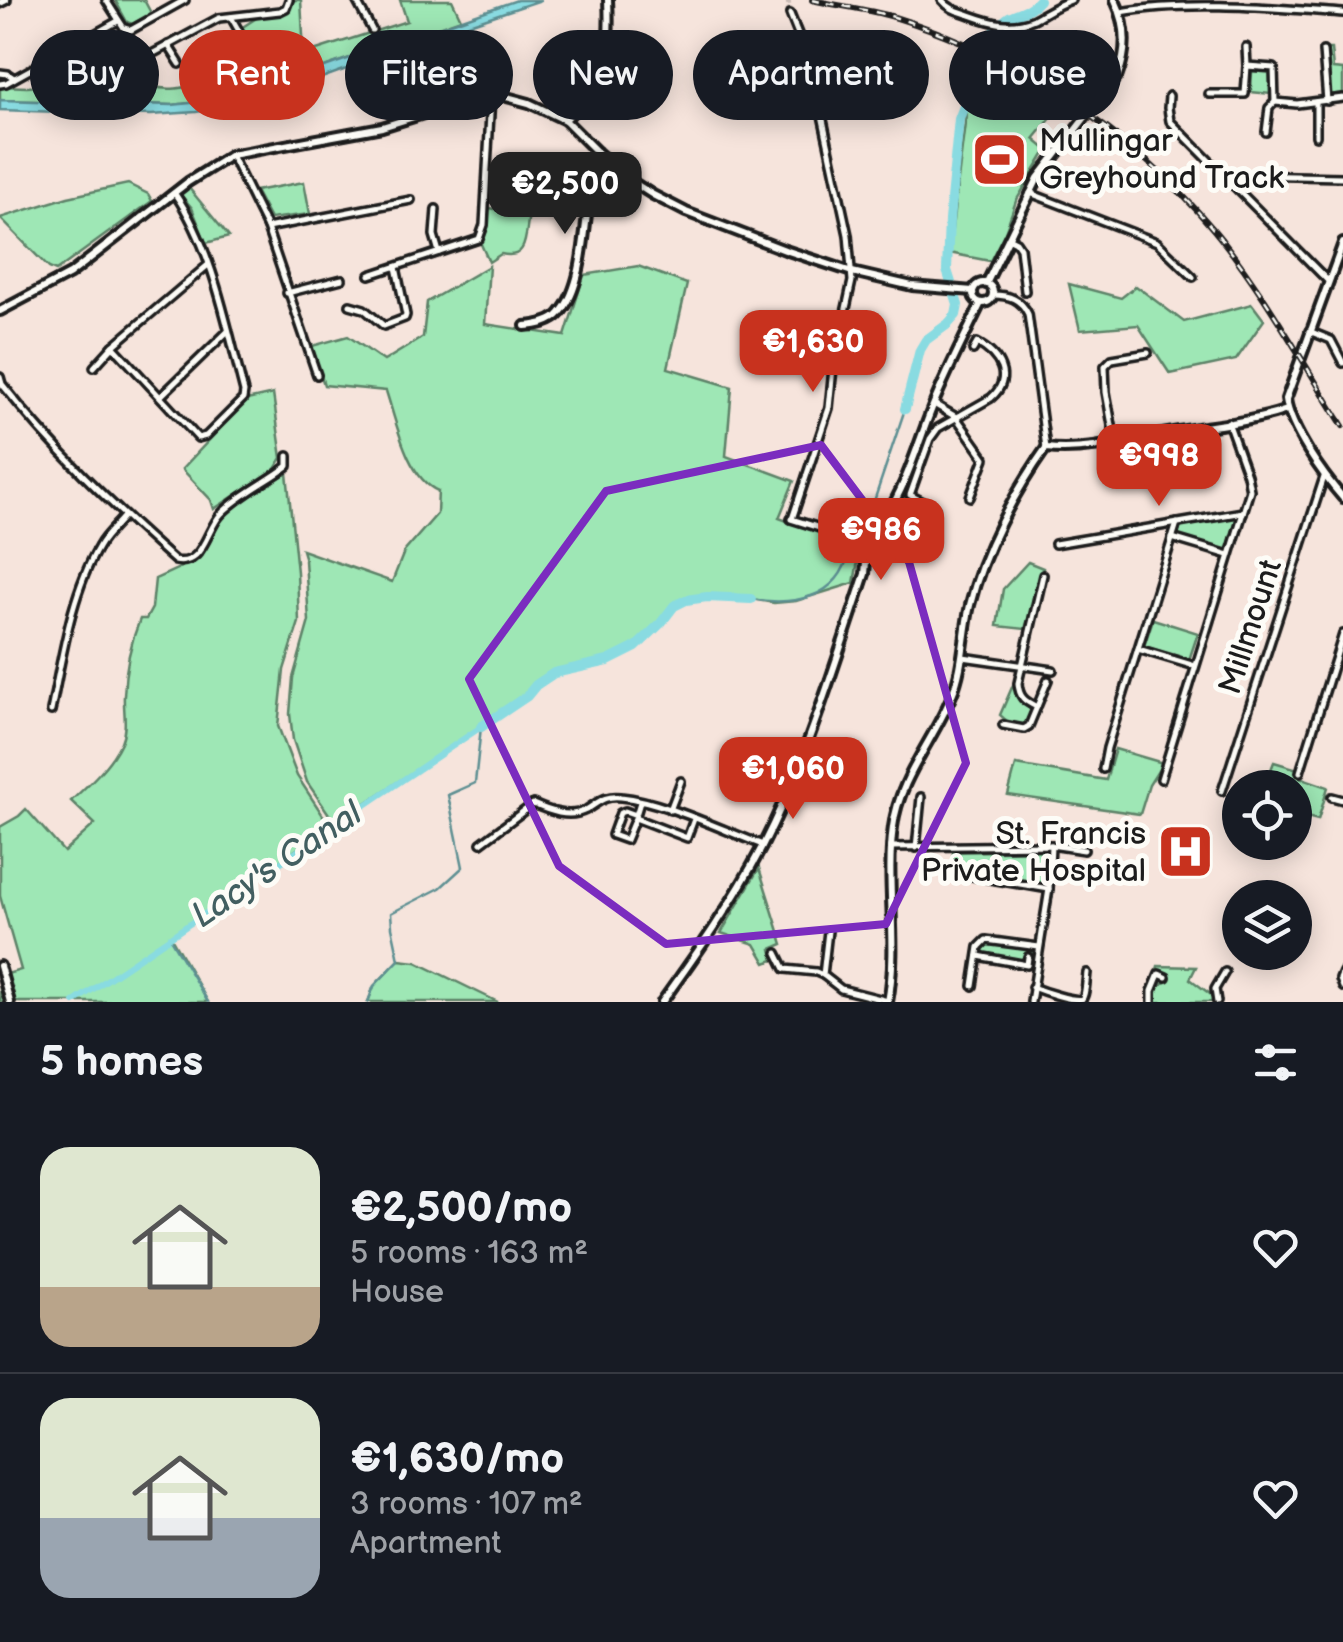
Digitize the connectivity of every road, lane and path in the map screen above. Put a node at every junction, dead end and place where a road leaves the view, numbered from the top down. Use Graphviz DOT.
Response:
graph roads {
  1 [pos="106,0"];
  2 [pos="185,0"];
  3 [pos="289,0"];
  4 [pos="356,0"];
  5 [pos="608,0"];
  6 [pos="942,0"];
  7 [pos="1071,0"];
  8 [pos="1114,0"];
  9 [pos="1120,12"];
  10 [pos="1343,12"];
  11 [pos="790,14"];
  12 [pos="231,17"];
  13 [pos="118,20"];
  14 [pos="238,30"];
  15 [pos="372,30"];
  16 [pos="609,30"];
  17 [pos="168,45"];
  18 [pos="1246,47"];
  19 [pos="159,50"];
  20 [pos="1323,51"];
  21 [pos="179,62"];
  22 [pos="1247,66"];
  23 [pos="0,73"];
  24 [pos="14,78"];
  25 [pos="0,84"];
  26 [pos="1209,94"];
  27 [pos="1169,96"];
  28 [pos="1343,98"];
  29 [pos="1327,100"];
  30 [pos="1276,102"];
  31 [pos="1316,102"];
  32 [pos="407,120"];
  33 [pos="490,120"];
  34 [pos="565,120"];
  35 [pos="1266,132"];
  36 [pos="1316,136"];
  37 [pos="597,152"];
  38 [pos="231,155"];
  39 [pos="1343,177"];
  40 [pos="1232,185"];
  41 [pos="1030,193"];
  42 [pos="175,194"];
  43 [pos="412,200"];
  44 [pos="436,208"];
  45 [pos="267,228"];
  46 [pos="1010,239"];
  47 [pos="1343,243"];
  48 [pos="439,252"];
  49 [pos="208,265"];
  50 [pos="396,267"];
  51 [pos="852,272"];
  52 [pos="370,275"];
  53 [pos="1193,277"];
  54 [pos="342,278"];
  55 [pos="1328,281"];
  56 [pos="986,284"];
  57 [pos="1022,287"];
  58 [pos="974,290"];
  59 [pos="288,293"];
  60 [pos="993,294"];
  61 [pos="980,303"];
  62 [pos="350,305"];
  63 [pos="0,310"];
  64 [pos="524,326"];
  65 [pos="228,331"];
  66 [pos="1309,331"];
  67 [pos="113,346"];
  68 [pos="973,350"];
  69 [pos="1148,353"];
  70 [pos="1343,363"];
  71 [pos="94,367"];
  72 [pos="317,375"];
  73 [pos="0,377"];
  74 [pos="161,396"];
  75 [pos="934,404"];
  76 [pos="1287,410"];
  77 [pos="956,417"];
  78 [pos="1228,422"];
  79 [pos="1114,442"];
  80 [pos="1046,448"];
  81 [pos="288,456"];
  82 [pos="1324,477"];
  83 [pos="974,494"];
  84 [pos="1343,498"];
  85 [pos="935,508"];
  86 [pos="1243,512"];
  87 [pos="124,516"];
  88 [pos="1177,523"];
  89 [pos="872,534"];
  90 [pos="1172,538"];
  91 [pos="858,540"];
  92 [pos="1055,544"];
  93 [pos="867,552"];
  94 [pos="1229,555"];
  95 [pos="1043,575"];
  96 [pos="1343,634"];
  97 [pos="1138,649"];
  98 [pos="962,657"];
  99 [pos="1021,664"];
  100 [pos="1195,666"];
  101 [pos="1053,670"];
  102 [pos="1048,680"];
  103 [pos="1036,708"];
  104 [pos="51,711"];
  105 [pos="1003,724"];
  106 [pos="1102,768"];
  107 [pos="1229,770"];
  108 [pos="1301,770"];
  109 [pos="1161,780"];
  110 [pos="682,781"];
  111 [pos="921,797"];
  112 [pos="1332,797"];
  113 [pos="1343,800"];
  114 [pos="640,801"];
  115 [pos="670,810"];
  116 [pos="694,819"];
  117 [pos="481,843"];
  118 [pos="763,845"];
  119 [pos="1050,845"];
  120 [pos="892,847"];
  121 [pos="916,848"];
  122 [pos="1084,850"];
  123 [pos="955,873"];
  124 [pos="1049,889"];
  125 [pos="828,931"];
  126 [pos="1038,946"];
  127 [pos="777,954"];
  128 [pos="978,956"];
  129 [pos="1028,956"];
  130 [pos="0,966"];
  131 [pos="1343,972"];
  132 [pos="1087,973"];
  133 [pos="1222,973"];
  134 [pos="823,975"];
  135 [pos="1166,977"];
  136 [pos="973,986"];
  137 [pos="1343,987"];
  138 [pos="1032,988"];
  139 [pos="888,1001"];
  140 [pos="10,1002"];
  141 [pos="662,1002"];
  142 [pos="1031,1002"];
  143 [pos="1152,1002"];
  144 [pos="1217,1002"];
  1 -- 13 [label="street"];
  2 -- 13 [label="street"];
  3 -- 12 [label="street"];
  4 -- 15 [label="street"];
  5 -- 16 [label="street"];
  6 -- 7 [label="street"];
  8 -- 9 [label="street"];
  9 -- 10 [label="street"];
  9 -- 41 [label="street"];
  11 -- 51 [label="street"];
  12 -- 14 [label="street"];
  12 -- 17 [label="street"];
  13 -- 24 [label="street"];
  17 -- 19 [label="street"];
  17 -- 21 [label="street"];
  18 -- 22 [label="street"];
  20 -- 29 [label="street"];
  22 -- 26 [label="street"];
  22 -- 30 [label="street"];
  23 -- 24 [label="street"];
  24 -- 25 [label="street"];
  27 -- 40 [label="street"];
  28 -- 29 [label="street"];
  29 -- 31 [label="street"];
  30 -- 31 [label="street"];
  30 -- 35 [label="street"];
  31 -- 36 [label="street"];
  32 -- 38 [label="street"];
  33 -- 48 [label="street"];
  34 -- 37 [label="street"];
  37 -- 51 [label="street"];
  37 -- 64 [label="street"];
  38 -- 42 [label="street"];
  38 -- 45 [label="street"];
  39 -- 40 [label="street"];
  40 -- 55 [label="street"];
  41 -- 46 [label="street"];
  41 -- 53 [label="street"];
  42 -- 49 [label="street"];
  42 -- 63 [label="street"];
  43 -- 45 [label="street"];
  44 -- 48 [label="street"];
  45 -- 59 [label="street"];
  46 -- 56 [label="street"];
  46 -- 57 [label="street"];
  47 -- 55 [label="street"];
  48 -- 50 [label="street"];
  49 -- 65 [label="street"];
  49 -- 67 [label="street"];
  50 -- 52 [label="street"];
  50 -- 62 [label="street"];
  51 -- 58 [label="street"];
  51 -- 91 [label="street"];
  54 -- 59 [label="street"];
  55 -- 66 [label="street"];
  56 -- 58 [label="street"];
  56 -- 60 [label="street"];
  58 -- 61 [label="street"];
  59 -- 72 [label="street"];
  60 -- 61 [label="street"];
  60 -- 80 [label="street"];
  61 -- 75 [label="street"];
  65 -- 74 [label="street"];
  65 -- 74 [label="street"];
  66 -- 70 [label="street"];
  66 -- 76 [label="street"];
  67 -- 71 [label="street"];
  67 -- 74 [label="street"];
  68 -- 77 [label="street"];
  69 -- 79 [label="street"];
  73 -- 87 [label="street"];
  75 -- 77 [label="street"];
  75 -- 89 [label="street"];
  76 -- 78 [label="street"];
  76 -- 82 [label="street"];
  77 -- 83 [label="street"];
  77 -- 85 [label="street"];
  78 -- 79 [label="street"];
  78 -- 86 [label="street"];
  79 -- 80 [label="street"];
  80 -- 98 [label="street"];
  81 -- 87 [label="street"];
  82 -- 84 [label="street"];
  82 -- 107 [label="street, Millmount"];
  86 -- 88 [label="street"];
  86 -- 94 [label="street"];
  87 -- 104 [label="street"];
  88 -- 90 [label="street"];
  88 -- 92 [label="street"];
  89 -- 91 [label="street"];
  89 -- 93 [label="street"];
  90 -- 94 [label="street"];
  90 -- 97 [label="street"];
  91 -- 93 [label="street"];
  93 -- 118 [label="street"];
  94 -- 100 [label="street"];
  95 -- 99 [label="street"];
  96 -- 108 [label="street"];
  97 -- 100 [label="street"];
  97 -- 106 [label="street"];
  98 -- 99 [label="street"];
  98 -- 120 [label="street"];
  99 -- 101 [label="street"];
  99 -- 103 [label="street"];
  100 -- 109 [label="street"];
  102 -- 103 [label="street"];
  103 -- 105 [label="street"];
  110 -- 115 [label="street"];
  111 -- 121 [label="street"];
  112 -- 113 [label="street"];
  114 -- 115 [label="street"];
  114 -- 116 [label="street"];
  114 -- 117 [label="street"];
  115 -- 116 [label="street"];
  116 -- 118 [label="street"];
  118 -- 141 [label="street"];
  119 -- 121 [label="street"];
  119 -- 122 [label="street"];
  119 -- 124 [label="street"];
  120 -- 121 [label="street"];
  120 -- 139 [label="street"];
  123 -- 124 [label="street"];
  124 -- 126 [label="street"];
  125 -- 134 [label="street"];
  126 -- 128 [label="street"];
  126 -- 138 [label="street"];
  127 -- 134 [label="street"];
  128 -- 129 [label="street"];
  128 -- 136 [label="street"];
  130 -- 140 [label="street"];
  131 -- 137 [label="street"];
  132 -- 138 [label="street"];
  133 -- 144 [label="street"];
  134 -- 139 [label="street"];
  135 -- 143 [label="street"];
  138 -- 142 [label="street"];
}
